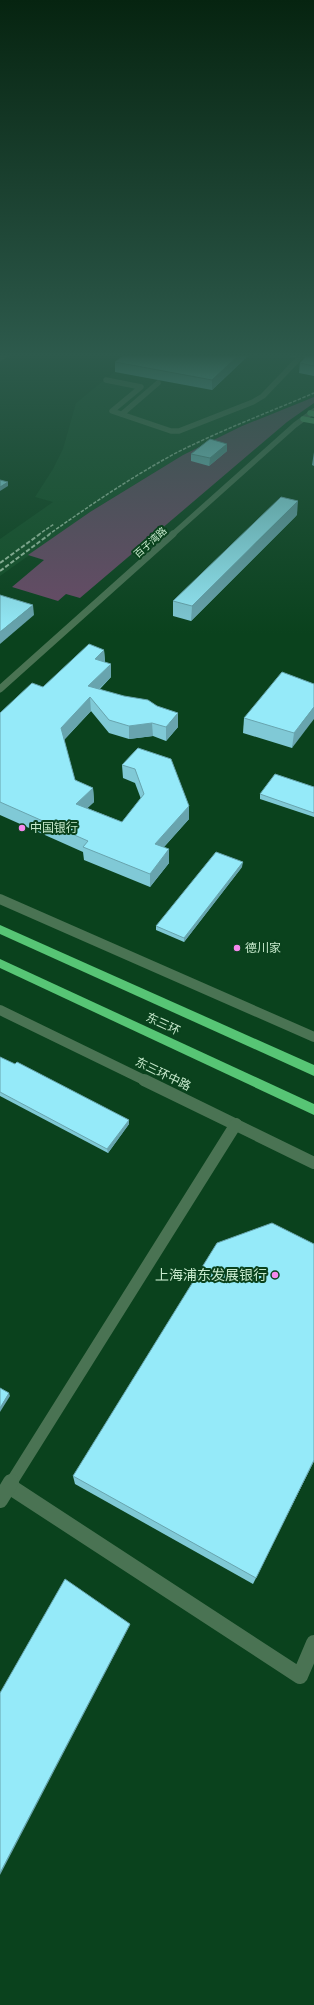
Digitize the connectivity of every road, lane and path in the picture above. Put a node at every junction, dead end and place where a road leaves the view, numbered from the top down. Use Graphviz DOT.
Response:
graph roads {
  1 [pos="272,447"];
  2 [pos="0,689"];
  3 [pos="0,899"];
  4 [pos="0,928"];
  5 [pos="0,963"];
  6 [pos="0,1010"];
  7 [pos="314,1037"];
  8 [pos="314,1071"];
  9 [pos="314,1110"];
  10 [pos="236,1124"];
  11 [pos="314,1163"];
  12 [pos="9,1486"];
  13 [pos="0,1500"];
  14 [pos="314,1642"];
  1 -- 2 [label="street, 百子湾路"];
  3 -- 7 [label="street"];
  4 -- 8 [label="highway, 东三环"];
  5 -- 9 [label="highway, 东三环"];
  6 -- 10 [label="street, 东三环中路"];
  10 -- 11 [label="street, 东三环中路"];
  10 -- 12 [label="street"];
  12 -- 13 [label="street"];
  12 -- 14 [label="street"];
}
